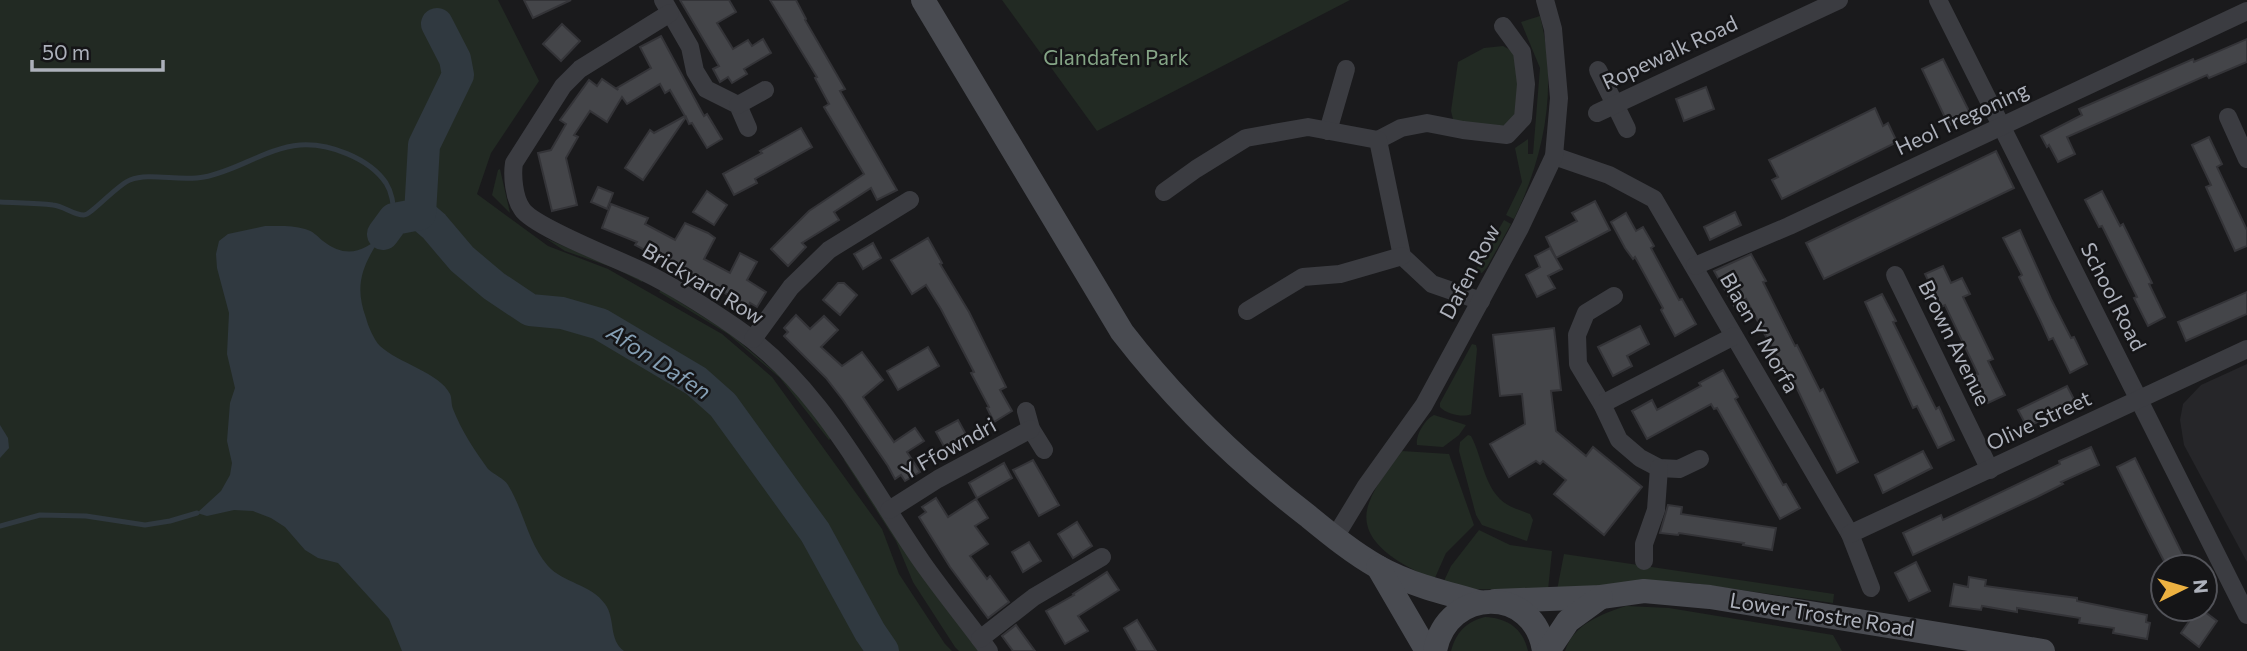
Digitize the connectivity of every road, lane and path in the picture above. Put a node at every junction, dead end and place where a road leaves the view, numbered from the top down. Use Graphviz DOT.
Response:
graph roads {
  1 [pos="923,0"];
  2 [pos="1545,0"];
  3 [pos="1839,0"];
  4 [pos="1938,0"];
  5 [pos="666,6"];
  6 [pos="2247,11"];
  7 [pos="1503,26"];
  8 [pos="1346,69"];
  9 [pos="1598,70"];
  10 [pos="765,90"];
  11 [pos="738,104"];
  12 [pos="1615,104"];
  13 [pos="1597,113"];
  14 [pos="2228,117"];
  15 [pos="2001,126"];
  16 [pos="748,128"];
  17 [pos="1627,129"];
  18 [pos="1328,131"];
  19 [pos="1378,140"];
  20 [pos="1554,156"];
  21 [pos="2247,159"];
  22 [pos="1164,192"];
  23 [pos="910,200"];
  24 [pos="1402,256"];
  25 [pos="1695,266"];
  26 [pos="1895,275"];
  27 [pos="1614,296"];
  28 [pos="1481,301"];
  29 [pos="1247,311"];
  30 [pos="1734,336"];
  31 [pos="753,339"];
  32 [pos="2247,349"];
  33 [pos="2139,400"];
  34 [pos="1602,404"];
  35 [pos="1026,411"];
  36 [pos="1031,429"];
  37 [pos="1044,450"];
  38 [pos="1700,459"];
  39 [pos="1660,468"];
  40 [pos="1990,470"];
  41 [pos="889,510"];
  42 [pos="1850,534"];
  43 [pos="1335,537"];
  44 [pos="1102,556"];
  45 [pos="1644,561"];
  46 [pos="1378,567"];
  47 [pos="1871,588"];
  48 [pos="1601,597"];
  49 [pos="1487,602"];
  50 [pos="2247,615"];
  51 [pos="984,645"];
  52 [pos="1427,651"];
  53 [pos="1435,651"];
  54 [pos="1546,651"];
  55 [pos="2043,651"];
  1 -- 43 [label="main road"];
  2 -- 20 [label="street, Dafen Row"];
  3 -- 12 [label="street, Ropewalk Road"];
  4 -- 15 [label="street, School Road"];
  5 -- 11 [label="street"];
  5 -- 31 [label="street, Brickyard Row"];
  6 -- 15 [label="street, Heol Tregoning"];
  7 -- 19 [label="street"];
  8 -- 18 [label="street"];
  9 -- 12 [label="street"];
  10 -- 11 [label="street"];
  11 -- 16 [label="street"];
  12 -- 13 [label="street, Ropewalk Road"];
  12 -- 17 [label="street"];
  14 -- 21 [label="street"];
  15 -- 25 [label="street, Heol Tregoning"];
  15 -- 33 [label="street, School Road"];
  18 -- 19 [label="street"];
  18 -- 22 [label="street"];
  19 -- 24 [label="street"];
  20 -- 25 [label="street, Blaen Y Morfa"];
  20 -- 28 [label="street, Dafen Row"];
  23 -- 31 [label="street"];
  24 -- 28 [label="street"];
  24 -- 29 [label="street"];
  25 -- 30 [label="street, Blaen Y Morfa"];
  26 -- 40 [label="street, Brown Avenue"];
  27 -- 34 [label="street"];
  28 -- 43 [label="street, Dafen Row"];
  30 -- 34 [label="street"];
  30 -- 42 [label="street, Blaen Y Morfa"];
  31 -- 41 [label="street, Brickyard Row"];
  32 -- 33 [label="street, Olive Street"];
  33 -- 40 [label="street, Olive Street"];
  33 -- 50 [label="street, School Road"];
  34 -- 39 [label="street"];
  35 -- 36 [label="street, Y Ffowndri"];
  36 -- 37 [label="street, Y Ffowndri"];
  36 -- 41 [label="street, Y Ffowndri"];
  38 -- 39 [label="street"];
  39 -- 45 [label="street"];
  40 -- 42 [label="street, Olive Street"];
  41 -- 51 [label="street, Brickyard Row"];
  42 -- 47 [label="street, Blaen Y Morfa"];
  43 -- 46 [label="main road"];
  44 -- 51 [label="street"];
  46 -- 49 [label="main road"];
  46 -- 52 [label="main road"];
  48 -- 49 [label="main road, Lower Trostre Road"];
  48 -- 54 [label="main road, Lower Trostre Road"];
  48 -- 55 [label="main road, Lower Trostre Road"];
  49 -- 53 [label="main road"];
  49 -- 54 [label="main road"];
}
